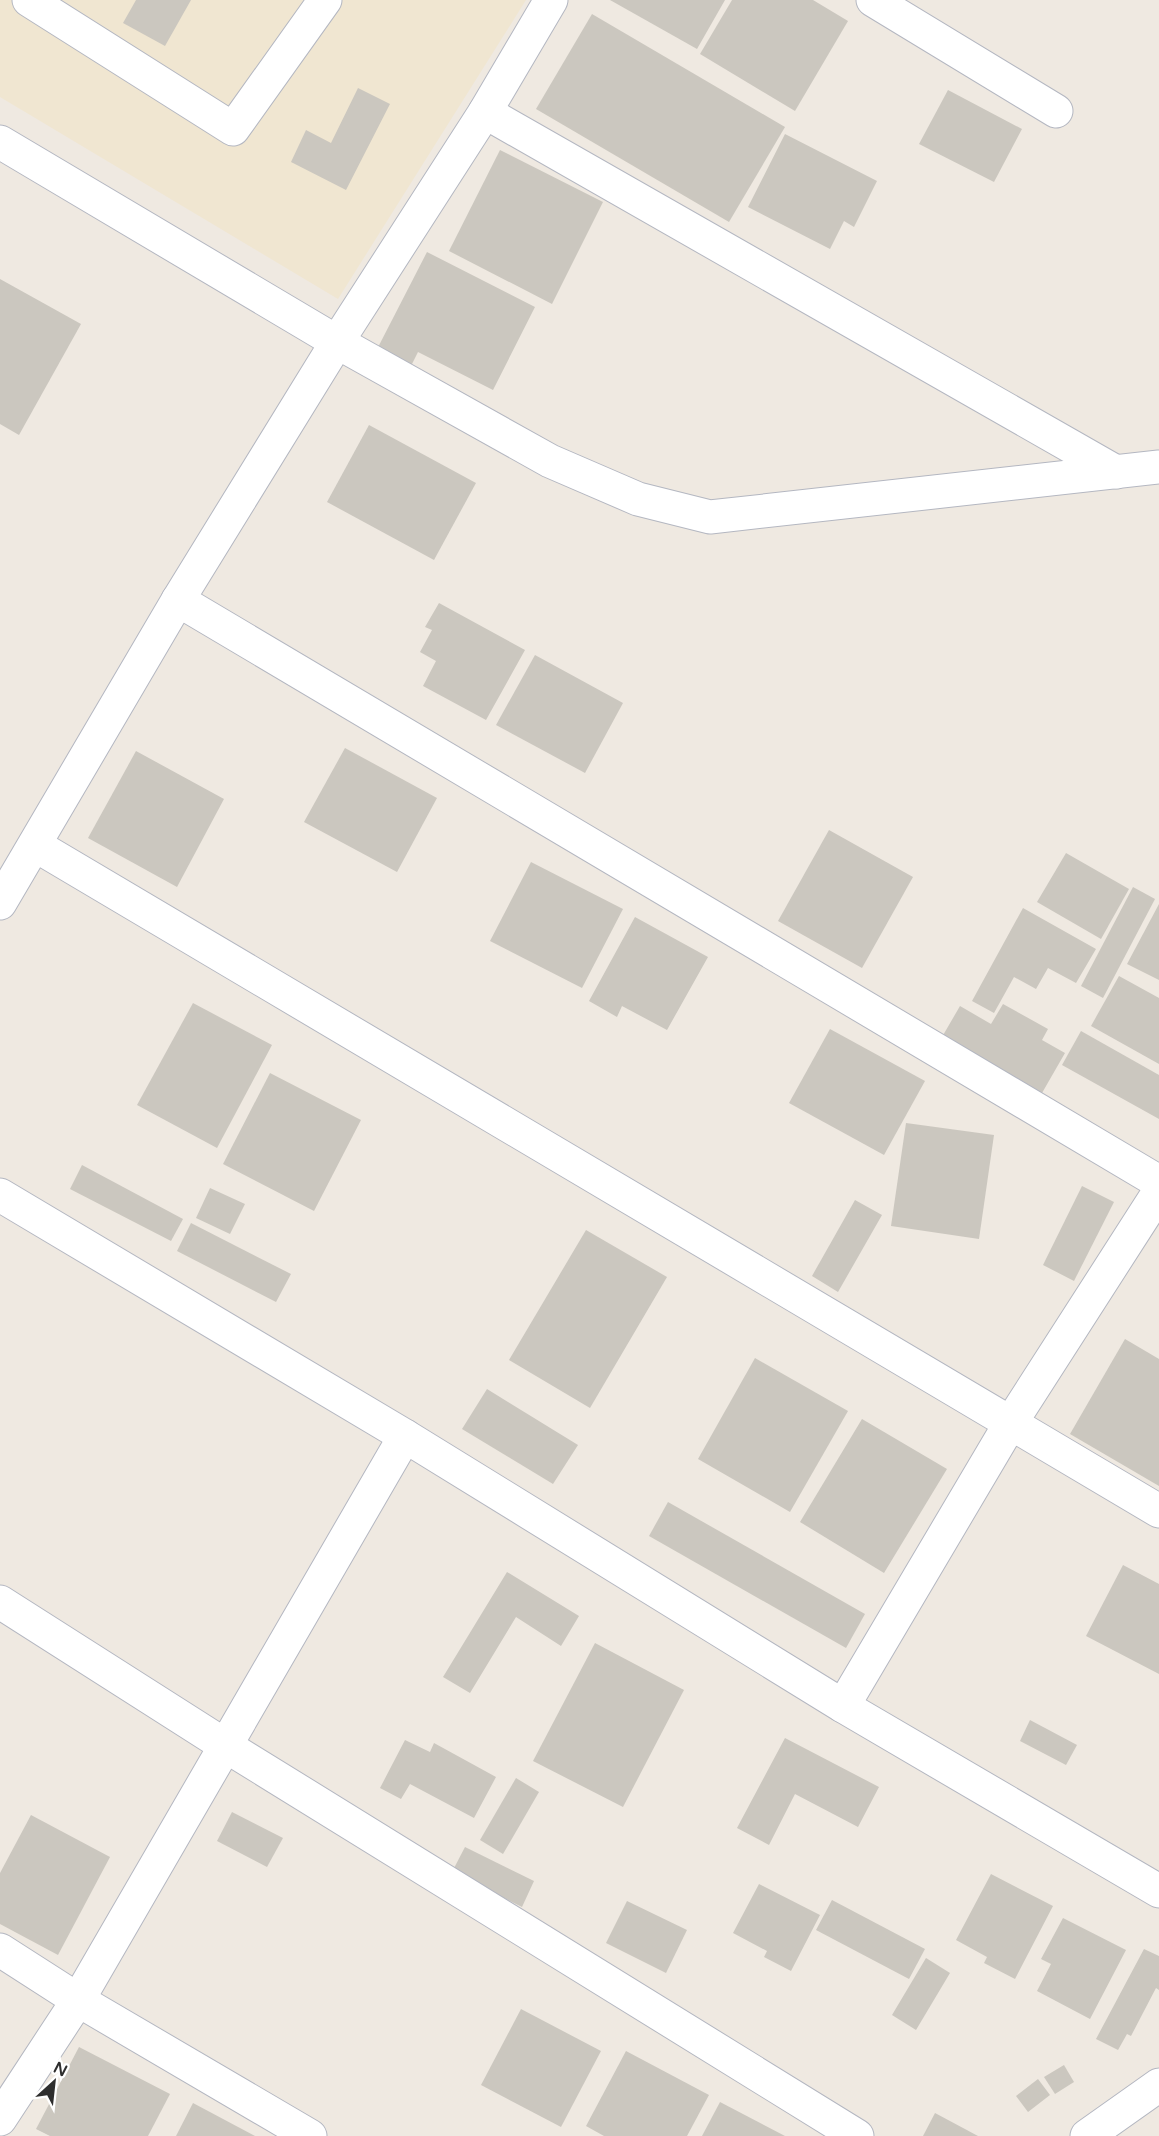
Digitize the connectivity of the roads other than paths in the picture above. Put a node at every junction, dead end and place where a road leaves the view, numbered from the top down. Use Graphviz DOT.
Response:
graph roads {
  1 [pos="29,0"];
  2 [pos="326,0"];
  3 [pos="551,0"];
  4 [pos="873,0"];
  5 [pos="1056,111"];
  6 [pos="485,112"];
  7 [pos="0,142"];
  8 [pos="337,342"];
  9 [pos="1159,468"];
  10 [pos="1116,472"];
  11 [pos="178,600"];
  12 [pos="35,845"];
  13 [pos="0,903"];
  14 [pos="1159,1182"];
  15 [pos="1159,1192"];
  16 [pos="0,1195"];
  17 [pos="1010,1424"];
  18 [pos="405,1436"];
  19 [pos="1159,1510"];
  20 [pos="0,1602"];
  21 [pos="843,1706"];
  22 [pos="226,1746"];
  23 [pos="1159,1891"];
  24 [pos="0,1950"];
  25 [pos="78,2000"];
  26 [pos="1159,2085"];
  27 [pos="0,2119"];
  28 [pos="310,2136"];
  29 [pos="857,2136"];
  30 [pos="1088,2136"];
  1 -- 2 [label="street"];
  3 -- 6 [label="street"];
  4 -- 5 [label="street"];
  6 -- 8 [label="street"];
  6 -- 10 [label="street"];
  7 -- 8 [label="street"];
  8 -- 10 [label="street"];
  8 -- 11 [label="street"];
  9 -- 10 [label="street"];
  11 -- 12 [label="street"];
  11 -- 14 [label="street"];
  12 -- 13 [label="street"];
  12 -- 17 [label="street"];
  15 -- 17 [label="street"];
  16 -- 18 [label="street"];
  17 -- 19 [label="street"];
  17 -- 21 [label="street"];
  18 -- 21 [label="street"];
  18 -- 22 [label="street"];
  20 -- 22 [label="street"];
  21 -- 23 [label="street"];
  22 -- 25 [label="street"];
  22 -- 29 [label="street"];
  24 -- 25 [label="street"];
  25 -- 27 [label="street"];
  25 -- 28 [label="street"];
  26 -- 30 [label="street"];
}
